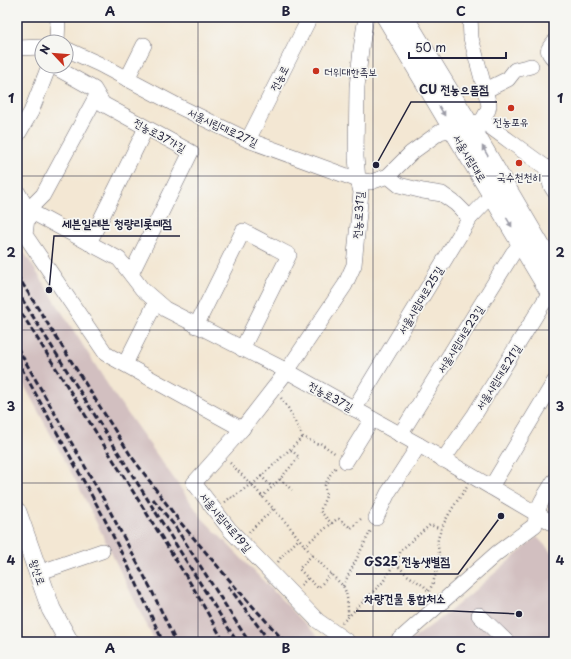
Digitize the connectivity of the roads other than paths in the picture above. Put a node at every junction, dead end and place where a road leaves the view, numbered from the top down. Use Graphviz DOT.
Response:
graph roads {
  1 [pos="58,17"];
  2 [pos="310,17"];
  3 [pos="366,17"];
  4 [pos="386,17"];
  5 [pos="404,17"];
  6 [pos="470,17"];
  7 [pos="57,34"];
  8 [pos="144,45"];
  9 [pos="34,47"];
  10 [pos="17,48"];
  11 [pos="74,53"];
  12 [pos="531,66"];
  13 [pos="46,74"];
  14 [pos="67,74"];
  15 [pos="127,80"];
  16 [pos="486,90"];
  17 [pos="97,95"];
  18 [pos="468,125"];
  19 [pos="146,128"];
  20 [pos="17,136"];
  21 [pos="248,140"];
  22 [pos="550,170"];
  23 [pos="388,176"];
  24 [pos="358,180"];
  25 [pos="554,190"];
  26 [pos="17,191"];
  27 [pos="492,196"];
  28 [pos="28,210"];
  29 [pos="470,218"];
  30 [pos="89,243"];
  31 [pos="521,244"];
  32 [pos="554,269"];
  33 [pos="132,274"];
  34 [pos="552,296"];
  35 [pos="156,302"];
  36 [pos="196,326"];
  37 [pos="242,349"];
  38 [pos="125,364"];
  39 [pos="287,371"];
  40 [pos="554,382"];
  41 [pos="354,409"];
  42 [pos="372,419"];
  43 [pos="242,429"];
  44 [pos="400,435"];
  45 [pos="419,445"];
  46 [pos="340,460"];
  47 [pos="443,460"];
  48 [pos="554,480"];
  49 [pos="491,487"];
  50 [pos="17,512"];
  51 [pos="536,514"];
  52 [pos="376,518"];
  53 [pos="554,524"];
  54 [pos="22,539"];
  55 [pos="102,551"];
  56 [pos="38,573"];
  57 [pos="51,609"];
  58 [pos="479,615"];
  59 [pos="498,639"];
  60 [pos="52,642"];
  61 [pos="69,642"];
  62 [pos="348,642"];
  63 [pos="397,642"];
  1 -- 7 [label="street"];
  2 -- 21 [label="street, 전농로"];
  3 -- 24 [label="street, 전농로31길"];
  4 -- 18 [label="main road, 서울시립대로, one-way"];
  5 -- 18 [label="main road, 서울시립대로"];
  6 -- 16 [label="street"];
  8 -- 15 [label="street"];
  9 -- 10 [label="street"];
  11 -- 15 [label="street, 서울시립대로27길"];
  12 -- 16 [label="street"];
  13 -- 20 [label="street"];
  14 -- 17 [label="street, 전농로37가길"];
  15 -- 21 [label="street, 서울시립대로27길"];
  16 -- 18 [label="street"];
  17 -- 19 [label="street, 전농로37가길"];
  17 -- 28 [label="street"];
  18 -- 22 [label="street"];
  18 -- 23 [label="street, 서울시립대로27길"];
  18 -- 27 [label="main road, 서울시립대로"];
  32 -- 18 [label="main road, 서울시립대로, one-way"];
  19 -- 30 [label="street"];
  19 -- 33 [label="street, 전농로37가길"];
  21 -- 24 [label="street, 서울시립대로27길"];
  22 -- 25 [label="street"];
  23 -- 24 [label="street, 서울시립대로27길"];
  23 -- 29 [label="street"];
  24 -- 39 [label="street, 전농로31길"];
  26 -- 28 [label="street"];
  27 -- 29 [label="street, 서울시립대로25길"];
  27 -- 31 [label="main road, 서울시립대로, one-way"];
  28 -- 30 [label="street, 전농로37길"];
  28 -- 38 [label="street"];
  29 -- 41 [label="street, 서울시립대로25길"];
  30 -- 33 [label="street, 전농로37길"];
  31 -- 34 [label="main road, 서울시립대로"];
  31 -- 44 [label="street, 서울시립대로23길"];
  33 -- 35 [label="street, 전농로37길"];
  34 -- 47 [label="street, 서울시립대로21길"];
  35 -- 36 [label="street, 전농로37길"];
  35 -- 38 [label="street"];
  36 -- 37 [label="street, 전농로37길"];
  36 -- 37 [label="street"];
  37 -- 39 [label="street, 전농로37길"];
  38 -- 43 [label="street"];
  39 -- 41 [label="street, 전농로37길"];
  39 -- 43 [label="street, 서울시립대로19길"];
  40 -- 49 [label="street"];
  41 -- 42 [label="street, 전농로37길"];
  42 -- 44 [label="street, 전농로37길"];
  42 -- 46 [label="street"];
  43 -- 62 [label="street, 서울시립대로19길"];
  44 -- 45 [label="street, 전농로37길"];
  45 -- 47 [label="street, 전농로37길"];
  45 -- 52 [label="street"];
  47 -- 49 [label="street, 전농로37길"];
  48 -- 51 [label="street"];
  49 -- 51 [label="street, 전농로37길"];
  50 -- 54 [label="main road, 왕산로"];
  51 -- 53 [label="street, 전농로37길"];
  51 -- 63 [label="street"];
  54 -- 56 [label="main road, 왕산로"];
  55 -- 56 [label="street"];
  56 -- 57 [label="main road, 왕산로"];
  57 -- 60 [label="main road, 왕산로"];
  57 -- 61 [label="main road, 왕산로"];
  58 -- 59 [label="street"];
}
